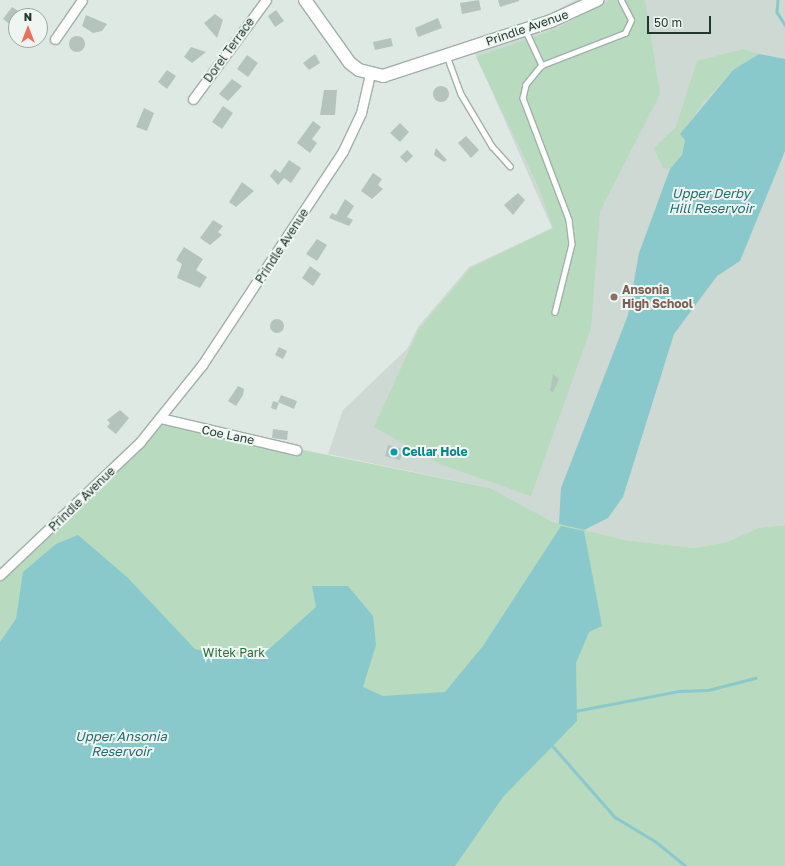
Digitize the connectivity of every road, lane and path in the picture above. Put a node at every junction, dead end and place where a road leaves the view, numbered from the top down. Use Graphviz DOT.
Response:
graph roads {
  1 [pos="82,0"];
  2 [pos="266,0"];
  3 [pos="305,0"];
  4 [pos="597,0"];
  5 [pos="621,0"];
  6 [pos="525,29"];
  7 [pos="55,39"];
  8 [pos="448,56"];
  9 [pos="542,65"];
  10 [pos="370,74"];
  11 [pos="193,99"];
  12 [pos="510,166"];
  13 [pos="555,312"];
  14 [pos="160,418"];
  15 [pos="296,450"];
  16 [pos="0,575"];
  1 -- 7 [label="street"];
  2 -- 11 [label="street, Dorel Terrace"];
  3 -- 10 [label="main road"];
  4 -- 6 [label="main road, Prindle Avenue"];
  5 -- 9 [label="lane"];
  6 -- 8 [label="main road, Prindle Avenue"];
  6 -- 9 [label="lane"];
  8 -- 10 [label="main road, Prindle Avenue"];
  8 -- 12 [label="lane"];
  9 -- 13 [label="lane"];
  10 -- 14 [label="street, Prindle Avenue"];
  14 -- 15 [label="street, Coe Lane"];
  14 -- 16 [label="street, Prindle Avenue"];
}
